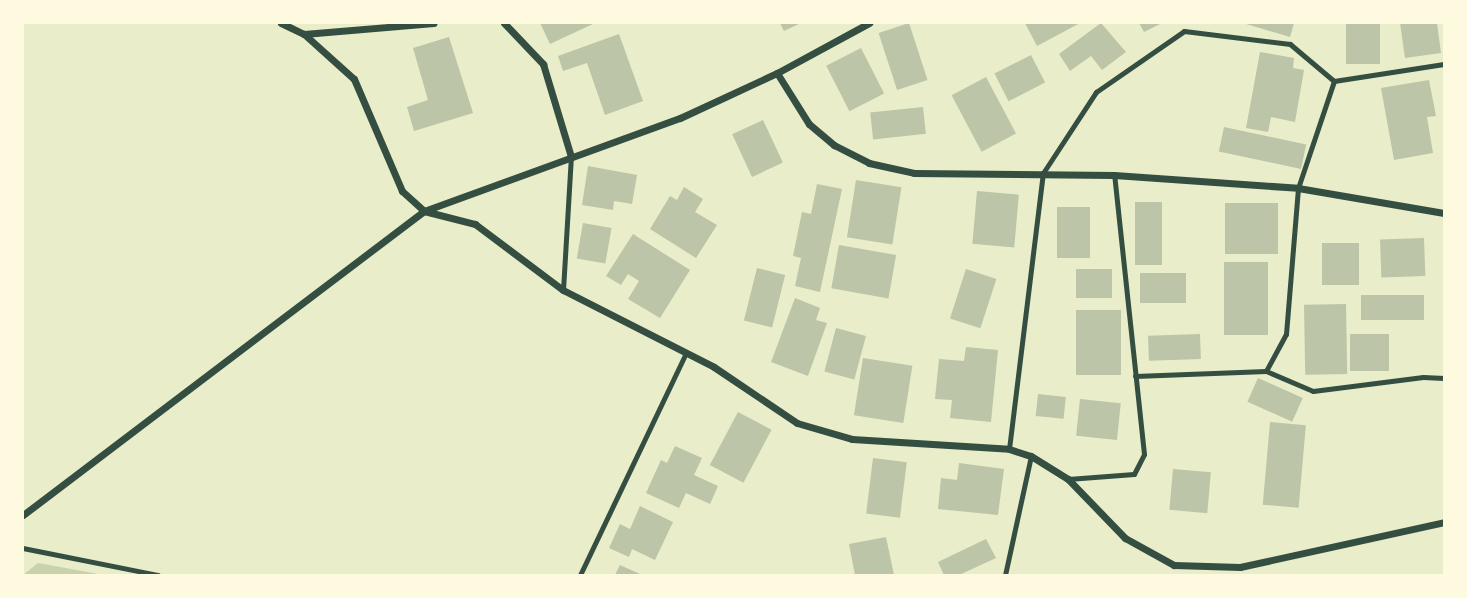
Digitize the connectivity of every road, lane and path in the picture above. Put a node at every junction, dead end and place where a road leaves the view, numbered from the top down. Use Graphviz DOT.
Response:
graph roads {
  1 [pos="281,23"];
  2 [pos="434,23"];
  3 [pos="504,23"];
  4 [pos="869,23"];
  5 [pos="304,34"];
  6 [pos="1444,64"];
  7 [pos="776,73"];
  8 [pos="1334,80"];
  9 [pos="571,157"];
  10 [pos="1043,173"];
  11 [pos="1114,175"];
  12 [pos="1298,188"];
  13 [pos="424,211"];
  14 [pos="1444,212"];
  15 [pos="563,290"];
  16 [pos="686,353"];
  17 [pos="1266,371"];
  18 [pos="1135,376"];
  19 [pos="1444,378"];
  20 [pos="1009,449"];
  21 [pos="1031,456"];
  22 [pos="1068,479"];
  23 [pos="23,515"];
  24 [pos="1444,522"];
  25 [pos="23,548"];
  26 [pos="158,575"];
  27 [pos="580,575"];
  28 [pos="1005,575"];
  1 -- 5 [label="street"];
  2 -- 5 [label="street"];
  3 -- 9 [label="street"];
  4 -- 7 [label="street"];
  5 -- 13 [label="street"];
  6 -- 8 [label="lane"];
  7 -- 9 [label="street"];
  7 -- 10 [label="street"];
  8 -- 10 [label="lane"];
  8 -- 12 [label="lane"];
  9 -- 13 [label="street"];
  9 -- 15 [label="lane"];
  10 -- 11 [label="street"];
  10 -- 20 [label="lane"];
  11 -- 12 [label="street"];
  11 -- 18 [label="lane"];
  12 -- 14 [label="street"];
  12 -- 17 [label="lane"];
  13 -- 15 [label="street"];
  13 -- 23 [label="street"];
  15 -- 16 [label="street"];
  16 -- 20 [label="street"];
  16 -- 27 [label="lane"];
  17 -- 18 [label="lane"];
  17 -- 19 [label="lane"];
  18 -- 22 [label="lane"];
  20 -- 21 [label="street"];
  21 -- 22 [label="street"];
  21 -- 28 [label="lane"];
  22 -- 24 [label="street"];
  25 -- 26 [label="path"];
}
